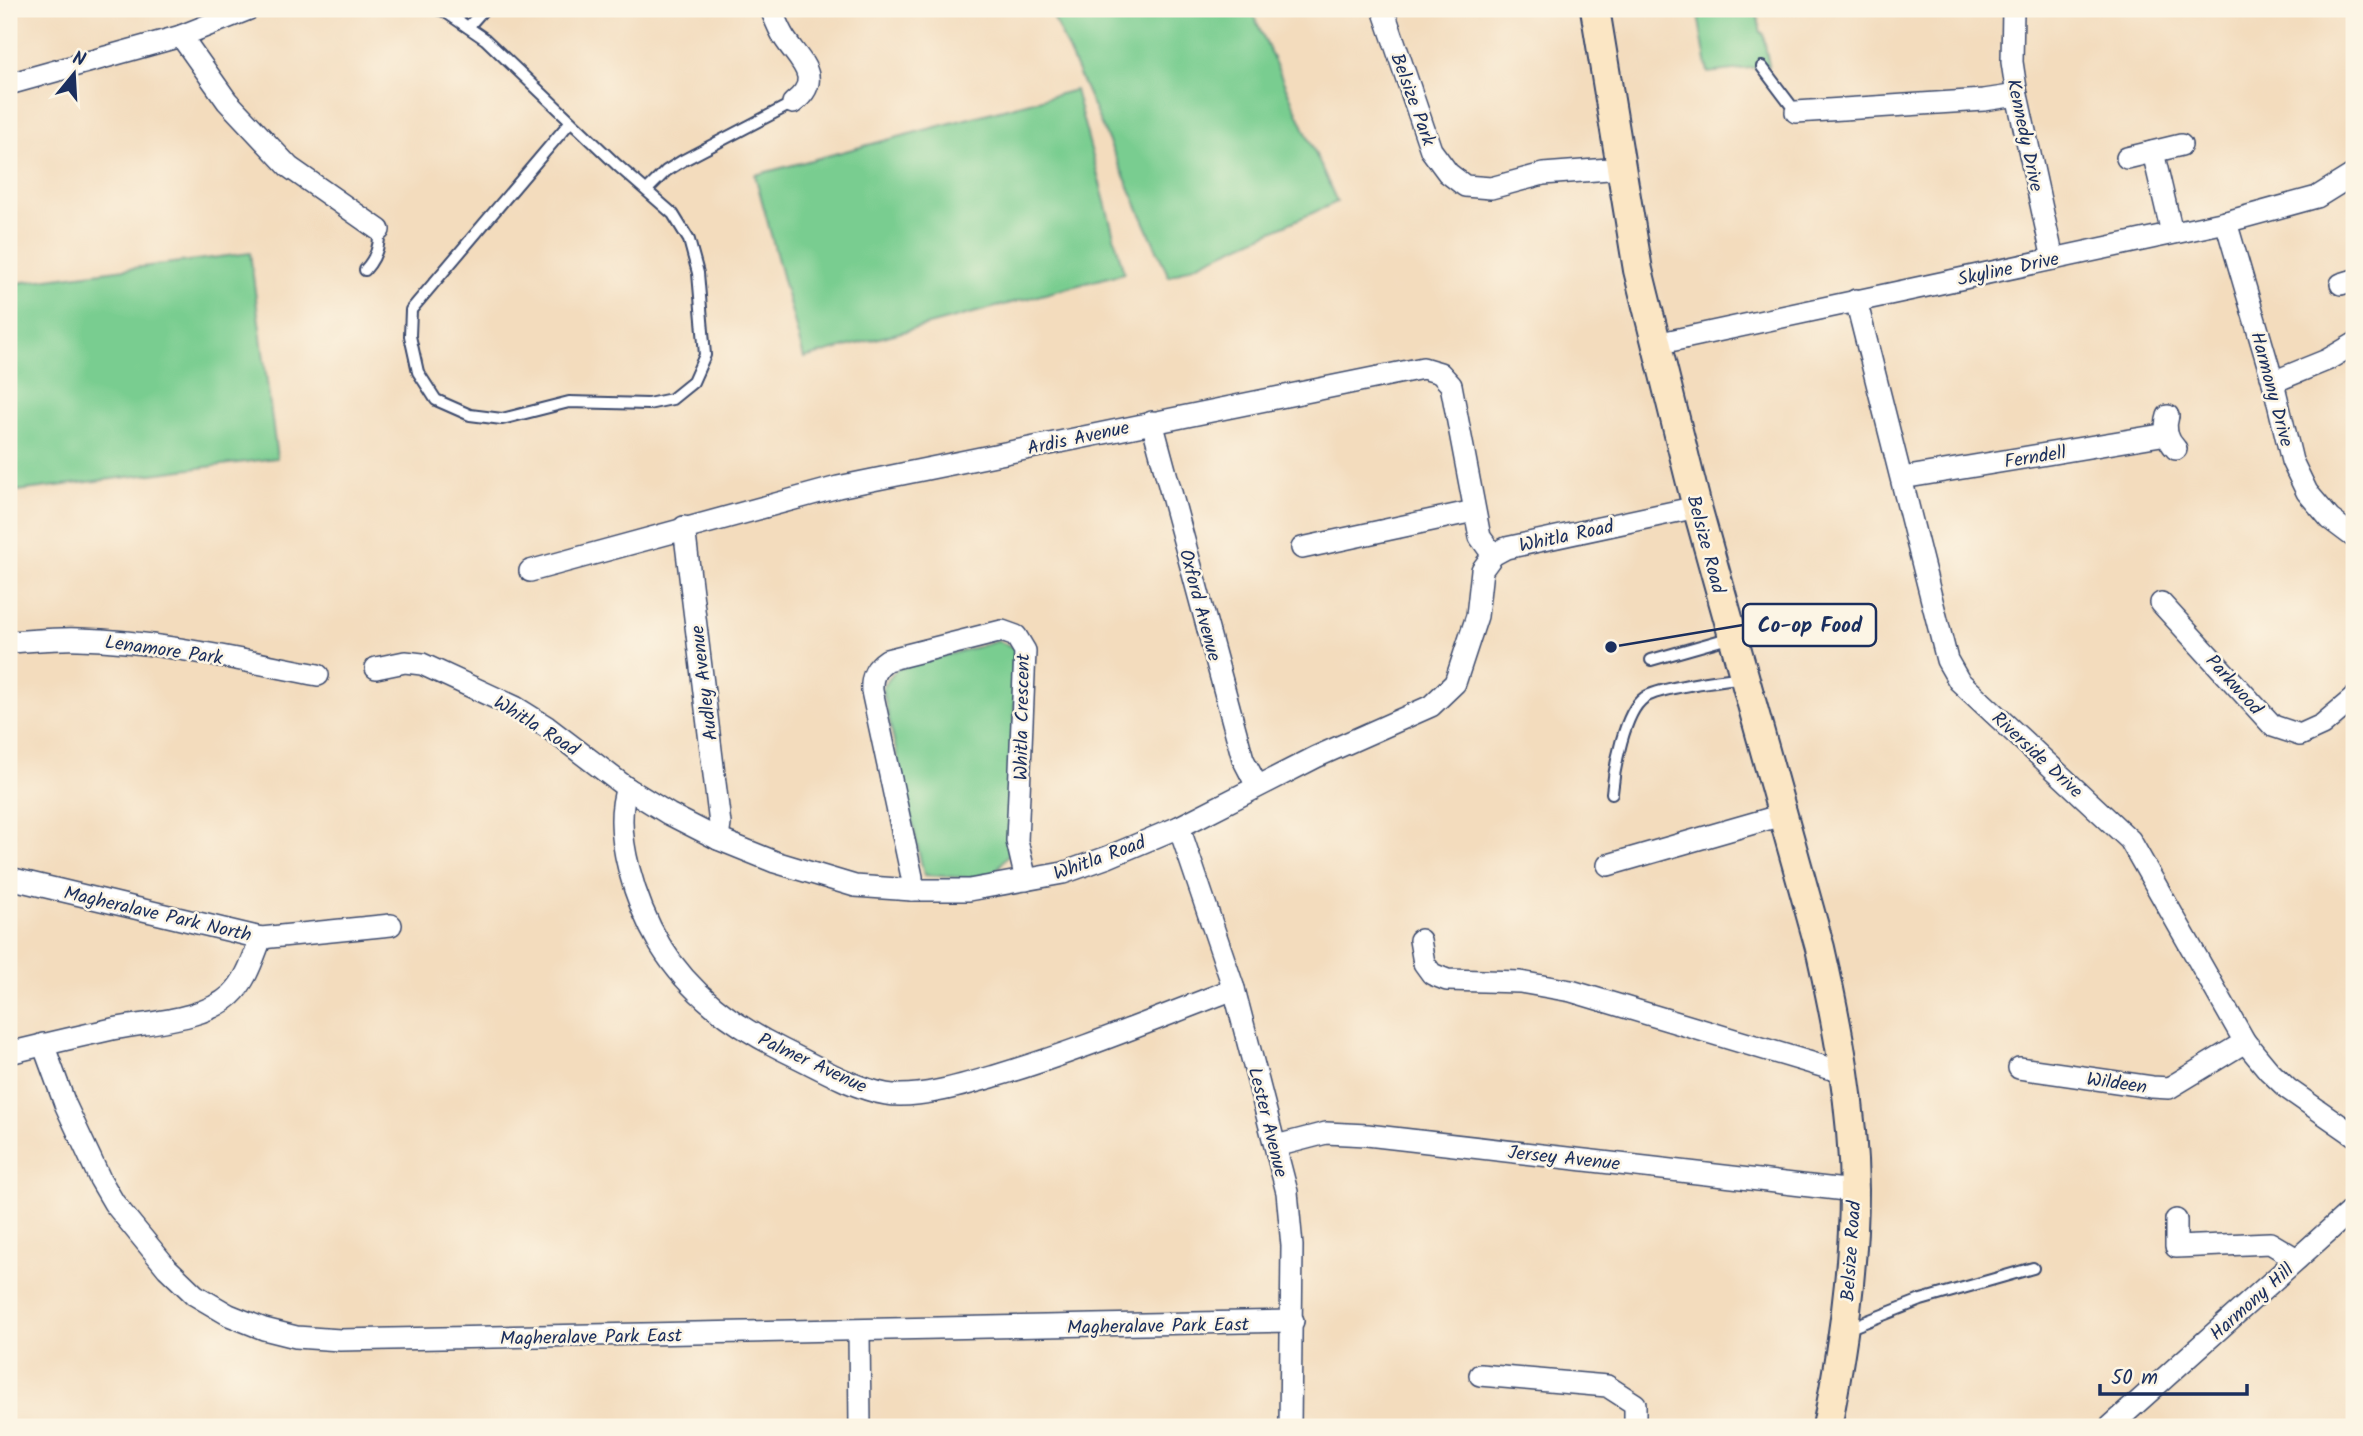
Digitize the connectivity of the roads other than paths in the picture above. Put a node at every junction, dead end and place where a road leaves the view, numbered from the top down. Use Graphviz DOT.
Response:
graph roads {
  1 [pos="249,9"];
  2 [pos="436,9"];
  3 [pos="484,9"];
  4 [pos="771,9"];
  5 [pos="1382,9"];
  6 [pos="1595,9"];
  7 [pos="2012,9"];
  8 [pos="468,27"];
  9 [pos="181,36"];
  10 [pos="1762,67"];
  11 [pos="9,84"];
  12 [pos="2017,95"];
  13 [pos="793,103"];
  14 [pos="1796,112"];
  15 [pos="571,121"];
  16 [pos="2181,145"];
  17 [pos="2153,152"];
  18 [pos="2127,158"];
  19 [pos="1622,168"];
  20 [pos="2354,174"];
  21 [pos="647,190"];
  22 [pos="2226,222"];
  23 [pos="379,230"];
  24 [pos="2172,233"];
  25 [pos="2053,259"];
  26 [pos="365,270"];
  27 [pos="1856,300"];
  28 [pos="1656,344"];
  29 [pos="2354,344"];
  30 [pos="2273,382"];
  31 [pos="1152,422"];
  32 [pos="2170,433"];
  33 [pos="1902,478"];
  34 [pos="1697,507"];
  35 [pos="1474,511"];
  36 [pos="684,527"];
  37 [pos="2354,537"];
  38 [pos="1302,548"];
  39 [pos="1493,555"];
  40 [pos="530,571"];
  41 [pos="2161,603"];
  42 [pos="1732,637"];
  43 [pos="9,642"];
  44 [pos="1651,660"];
  45 [pos="376,667"];
  46 [pos="318,676"];
  47 [pos="1744,677"];
  48 [pos="2354,698"];
  49 [pos="1257,786"];
  50 [pos="627,788"];
  51 [pos="1612,793"];
  52 [pos="1782,815"];
  53 [pos="1179,827"];
  54 [pos="718,839"];
  55 [pos="1608,865"];
  56 [pos="9,878"];
  57 [pos="1026,880"];
  58 [pos="912,890"];
  59 [pos="391,925"];
  60 [pos="261,938"];
  61 [pos="1420,940"];
  62 [pos="1234,989"];
  63 [pos="2245,1042"];
  64 [pos="43,1044"];
  65 [pos="9,1053"];
  66 [pos="2020,1068"];
  67 [pos="1844,1073"];
  68 [pos="2354,1135"];
  69 [pos="1276,1146"];
  70 [pos="1854,1191"];
  71 [pos="2354,1208"];
  72 [pos="2176,1220"];
  73 [pos="2297,1259"];
  74 [pos="2033,1268"];
  75 [pos="1293,1321"];
  76 [pos="1844,1330"];
  77 [pos="859,1331"];
  78 [pos="1480,1374"];
  79 [pos="860,1427"];
  80 [pos="1290,1427"];
  81 [pos="1635,1427"];
  82 [pos="1827,1427"];
  83 [pos="2110,1427"];
  1 -- 9 [label="street"];
  2 -- 8 [label="lane"];
  3 -- 8 [label="lane"];
  4 -- 13 [label="street"];
  5 -- 19 [label="street, Belsize Park"];
  6 -- 19 [label="street, Belsize Road"];
  7 -- 12 [label="street, Kennedy Drive"];
  8 -- 15 [label="lane"];
  9 -- 11 [label="street"];
  9 -- 23 [label="street"];
  10 -- 14 [label="lane"];
  12 -- 14 [label="street"];
  12 -- 25 [label="street, Kennedy Drive"];
  13 -- 21 [label="lane"];
  15 -- 21 [label="lane"];
  15 -- 21 [label="lane"];
  16 -- 17 [label="street"];
  17 -- 18 [label="street"];
  17 -- 24 [label="street"];
  19 -- 28 [label="street, Belsize Road"];
  20 -- 22 [label="street, Skyline Drive"];
  22 -- 24 [label="street, Skyline Drive"];
  22 -- 30 [label="street, Harmony Drive"];
  23 -- 26 [label="lane"];
  24 -- 25 [label="street, Skyline Drive"];
  25 -- 27 [label="street, Skyline Drive"];
  27 -- 28 [label="street, Skyline Drive"];
  27 -- 33 [label="street, Riverside Drive"];
  28 -- 34 [label="street, Belsize Road"];
  29 -- 30 [label="street"];
  30 -- 37 [label="street, Harmony Drive"];
  31 -- 35 [label="street, Ardis Avenue"];
  31 -- 36 [label="street, Ardis Avenue"];
  31 -- 49 [label="street, Oxford Avenue"];
  32 -- 33 [label="street, Ferndell"];
  33 -- 63 [label="street, Riverside Drive"];
  34 -- 39 [label="street, Whitla Road"];
  34 -- 42 [label="street, Belsize Road"];
  35 -- 38 [label="street"];
  35 -- 39 [label="street, Ardis Avenue"];
  36 -- 40 [label="street, Ardis Avenue"];
  36 -- 54 [label="street, Audley Avenue"];
  39 -- 49 [label="street, Whitla Road"];
  41 -- 48 [label="street, Parkwood"];
  42 -- 44 [label="lane"];
  42 -- 47 [label="street, Belsize Road"];
  43 -- 46 [label="street, Lenamore Park"];
  45 -- 50 [label="street, Whitla Road"];
  47 -- 51 [label="lane"];
  47 -- 52 [label="street, Belsize Road"];
  49 -- 53 [label="street, Whitla Road"];
  50 -- 54 [label="street, Whitla Road"];
  50 -- 62 [label="street, Palmer Avenue"];
  52 -- 55 [label="street"];
  52 -- 67 [label="street, Belsize Road"];
  53 -- 57 [label="street, Whitla Road"];
  53 -- 62 [label="street, Lester Avenue"];
  54 -- 58 [label="street, Whitla Road"];
  56 -- 60 [label="street, Magheralave Park North"];
  57 -- 58 [label="street, Whitla Road"];
  57 -- 58 [label="street, Whitla Crescent"];
  59 -- 60 [label="street, Magheralave Park North"];
  60 -- 64 [label="street"];
  61 -- 67 [label="street"];
  62 -- 69 [label="street, Lester Avenue"];
  63 -- 66 [label="street, Wildeen"];
  63 -- 68 [label="street, Riverside Drive"];
  64 -- 65 [label="street"];
  64 -- 77 [label="street, Magheralave Park East"];
  67 -- 70 [label="street, Belsize Road"];
  69 -- 70 [label="street, Jersey Avenue"];
  69 -- 75 [label="street, Lester Avenue"];
  70 -- 76 [label="street, Belsize Road"];
  71 -- 73 [label="street, Harmony Hill"];
  72 -- 73 [label="street, Harmony Hill"];
  73 -- 83 [label="street, Harmony Hill"];
  74 -- 76 [label="lane"];
  75 -- 77 [label="street, Magheralave Park East"];
  75 -- 80 [label="street, Lester Avenue"];
  76 -- 82 [label="street, Belsize Road"];
  77 -- 79 [label="street"];
  78 -- 81 [label="street"];
}
